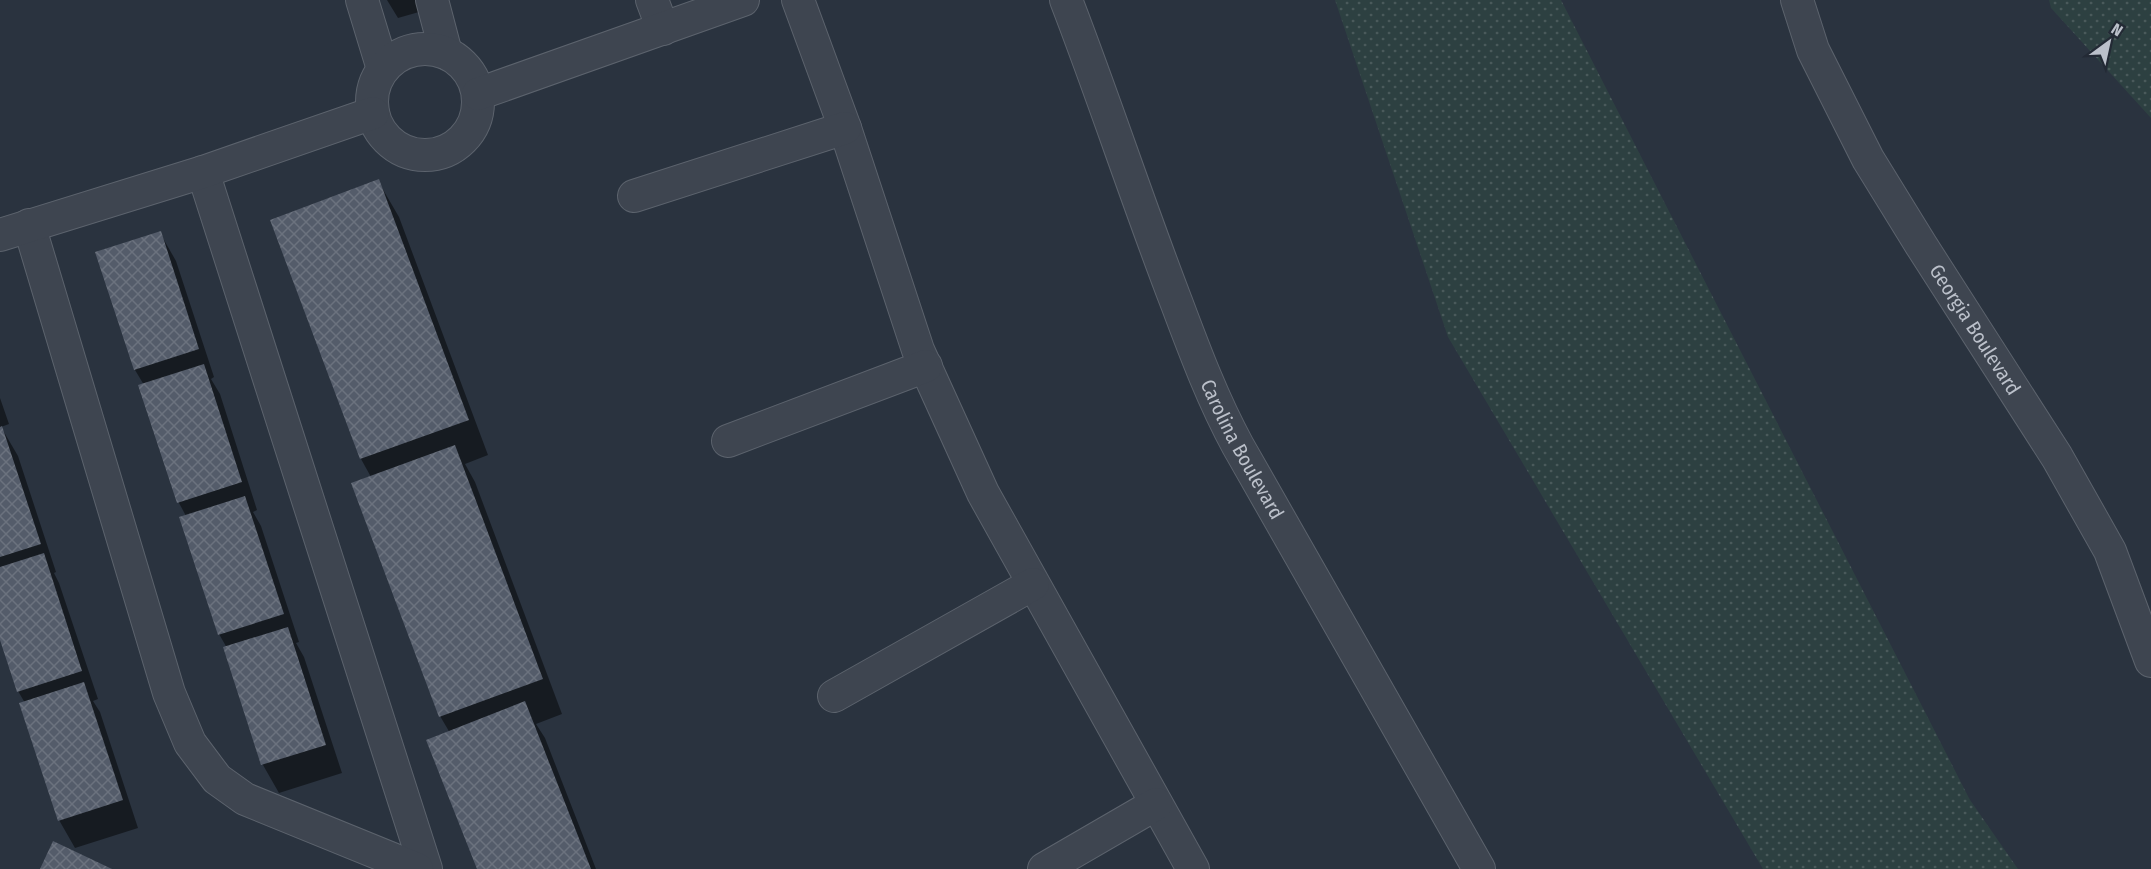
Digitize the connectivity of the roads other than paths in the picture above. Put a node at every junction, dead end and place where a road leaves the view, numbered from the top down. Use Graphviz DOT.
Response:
graph roads {
  1 [pos="362,0"];
  2 [pos="432,0"];
  3 [pos="652,0"];
  4 [pos="743,0"];
  5 [pos="798,0"];
  6 [pos="1066,0"];
  7 [pos="1797,0"];
  8 [pos="663,29"];
  9 [pos="446,53"];
  10 [pos="383,69"];
  11 [pos="478,94"];
  12 [pos="373,113"];
  13 [pos="845,128"];
  14 [pos="203,172"];
  15 [pos="634,196"];
  16 [pos="29,225"];
  17 [pos="0,235"];
  18 [pos="926,366"];
  19 [pos="728,441"];
  20 [pos="1033,584"];
  21 [pos="2151,662"];
  22 [pos="834,696"];
  23 [pos="1156,804"];
  24 [pos="417,869"];
  25 [pos="426,869"];
  26 [pos="1044,869"];
  27 [pos="1193,869"];
  28 [pos="1479,869"];
  1 -- 10 [label="street"];
  2 -- 9 [label="street"];
  3 -- 8 [label="street"];
  4 -- 8 [label="street"];
  5 -- 13 [label="street"];
  6 -- 28 [label="street, Carolina Boulevard"];
  7 -- 21 [label="street, Georgia Boulevard"];
  8 -- 11 [label="street"];
  9 -- 10 [label="street"];
  9 -- 11 [label="street"];
  10 -- 12 [label="street"];
  11 -- 12 [label="street"];
  12 -- 14 [label="street"];
  13 -- 15 [label="street"];
  13 -- 18 [label="street"];
  14 -- 16 [label="street"];
  14 -- 25 [label="street"];
  16 -- 17 [label="street"];
  16 -- 24 [label="street"];
  18 -- 19 [label="street"];
  18 -- 20 [label="street"];
  20 -- 22 [label="street"];
  20 -- 23 [label="street"];
  23 -- 26 [label="street"];
  23 -- 27 [label="street"];
}
